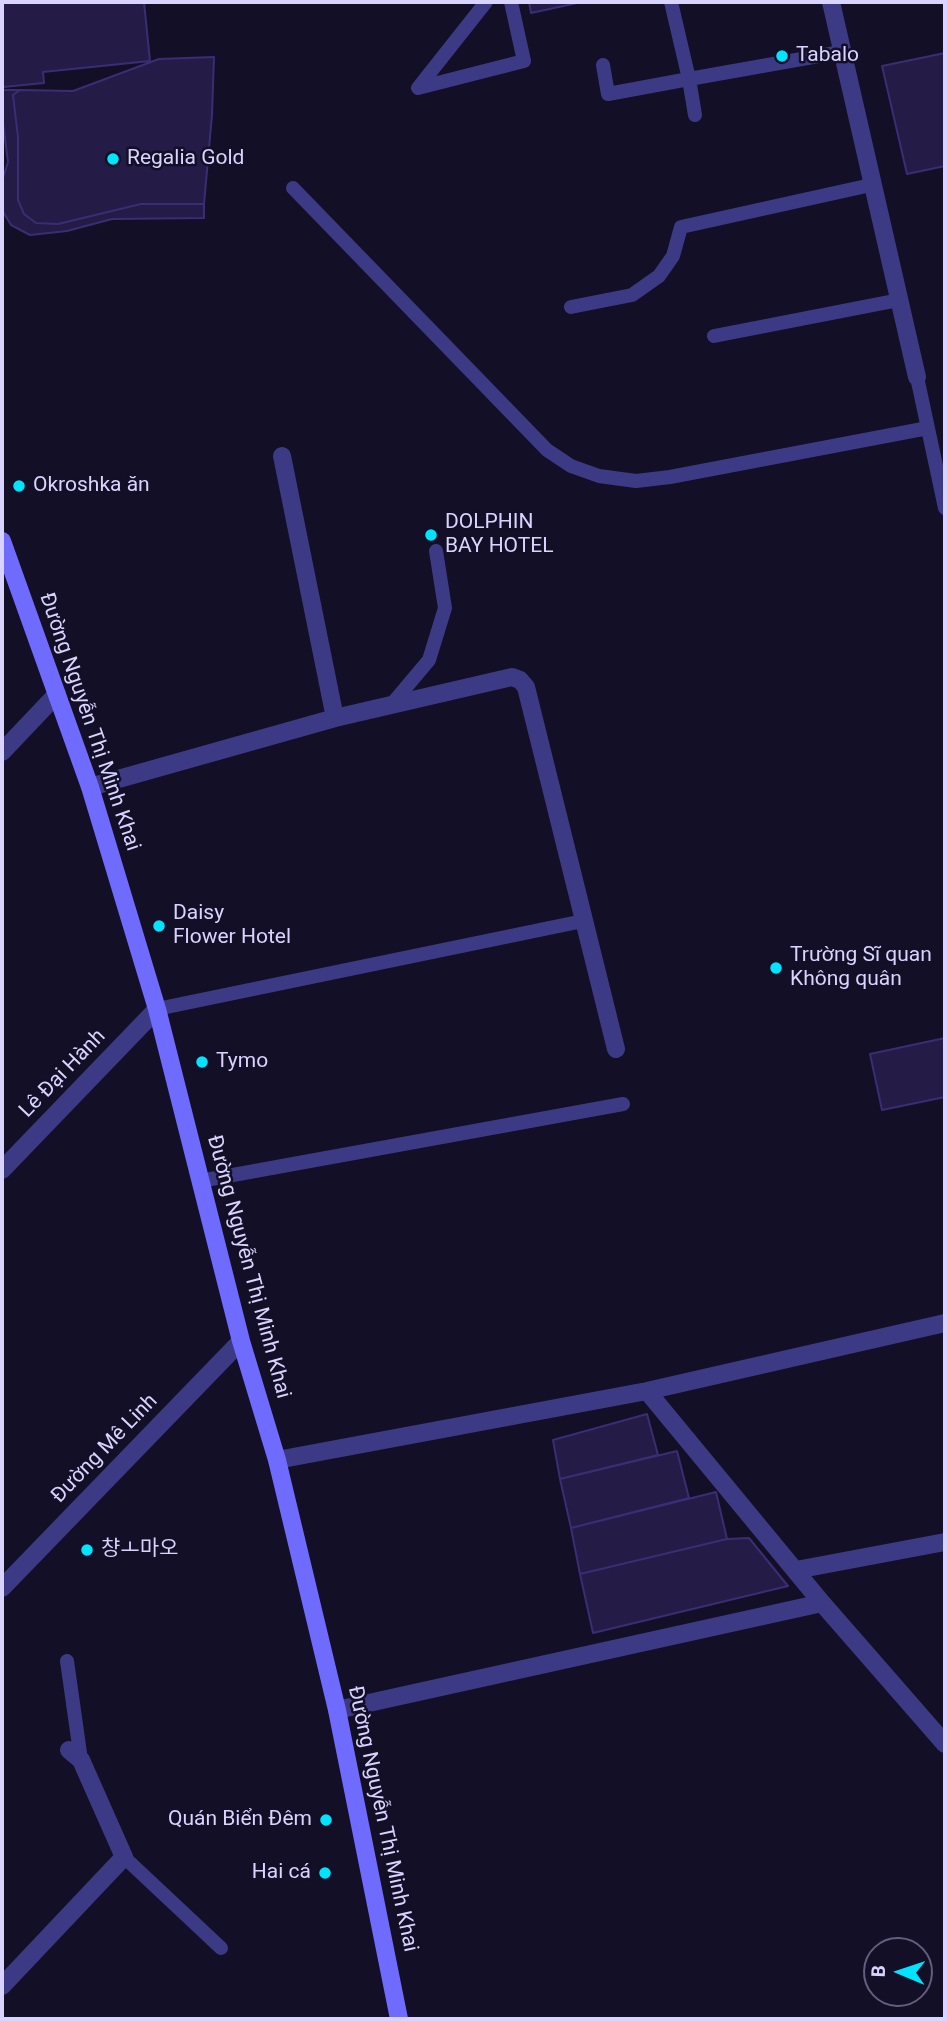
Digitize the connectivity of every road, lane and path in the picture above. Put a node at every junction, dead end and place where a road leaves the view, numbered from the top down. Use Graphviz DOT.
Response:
graph roads {
  1 [pos="486,2"];
  2 [pos="511,2"];
  3 [pos="671,2"];
  4 [pos="831,2"];
  5 [pos="841,52"];
  6 [pos="603,65"];
  7 [pos="689,79"];
  8 [pos="695,115"];
  9 [pos="871,184"];
  10 [pos="293,188"];
  11 [pos="899,300"];
  12 [pos="571,307"];
  13 [pos="714,336"];
  14 [pos="917,377"];
  15 [pos="928,428"];
  16 [pos="282,456"];
  17 [pos="945,508"];
  18 [pos="2,541"];
  19 [pos="436,551"];
  20 [pos="57,694"];
  21 [pos="392,704"];
  22 [pos="335,718"];
  23 [pos="2,752"];
  24 [pos="90,786"];
  25 [pos="583,921"];
  26 [pos="157,1009"];
  27 [pos="616,1049"];
  28 [pos="622,1104"];
  29 [pos="2,1170"];
  30 [pos="200,1181"];
  31 [pos="945,1323"];
  32 [pos="241,1341"];
  33 [pos="647,1391"];
  34 [pos="277,1460"];
  35 [pos="945,1542"];
  36 [pos="796,1570"];
  37 [pos="2,1588"];
  38 [pos="822,1602"];
  39 [pos="67,1661"];
  40 [pos="337,1710"];
  41 [pos="945,1744"];
  42 [pos="75,1755"];
  43 [pos="124,1857"];
  44 [pos="221,1948"];
  45 [pos="2,1986"];
  46 [pos="399,2019"];
  1 -- 2 [label="lane"];
  3 -- 7 [label="lane"];
  4 -- 5 [label="street"];
  5 -- 7 [label="lane"];
  5 -- 9 [label="street"];
  6 -- 7 [label="lane"];
  7 -- 8 [label="lane"];
  9 -- 11 [label="street"];
  9 -- 12 [label="lane"];
  10 -- 15 [label="lane"];
  11 -- 13 [label="lane"];
  11 -- 14 [label="street"];
  14 -- 15 [label="lane"];
  15 -- 17 [label="lane"];
  16 -- 22 [label="street"];
  18 -- 20 [label="street, Đường Nguyễn Thị Minh Khai"];
  19 -- 21 [label="lane"];
  20 -- 23 [label="street"];
  20 -- 24 [label="street, Đường Nguyễn Thị Minh Khai"];
  21 -- 22 [label="street"];
  21 -- 25 [label="street"];
  22 -- 24 [label="street"];
  24 -- 26 [label="street, Đường Nguyễn Thị Minh Khai"];
  25 -- 26 [label="lane"];
  25 -- 27 [label="street"];
  26 -- 29 [label="street, Lê Đại Hành"];
  26 -- 30 [label="street, Đường Nguyễn Thị Minh Khai"];
  28 -- 30 [label="lane"];
  30 -- 32 [label="street, Đường Nguyễn Thị Minh Khai"];
  31 -- 33 [label="street"];
  32 -- 34 [label="street, Đường Nguyễn Thị Minh Khai"];
  32 -- 37 [label="street, Đường Mê Linh"];
  33 -- 34 [label="street"];
  33 -- 36 [label="street"];
  34 -- 40 [label="street, Đường Nguyễn Thị Minh Khai"];
  35 -- 36 [label="street"];
  36 -- 38 [label="street"];
  38 -- 40 [label="street"];
  38 -- 41 [label="street"];
  39 -- 42 [label="lane"];
  40 -- 46 [label="street, Đường Nguyễn Thị Minh Khai"];
  42 -- 43 [label="street"];
  43 -- 44 [label="lane"];
  43 -- 45 [label="street"];
}
